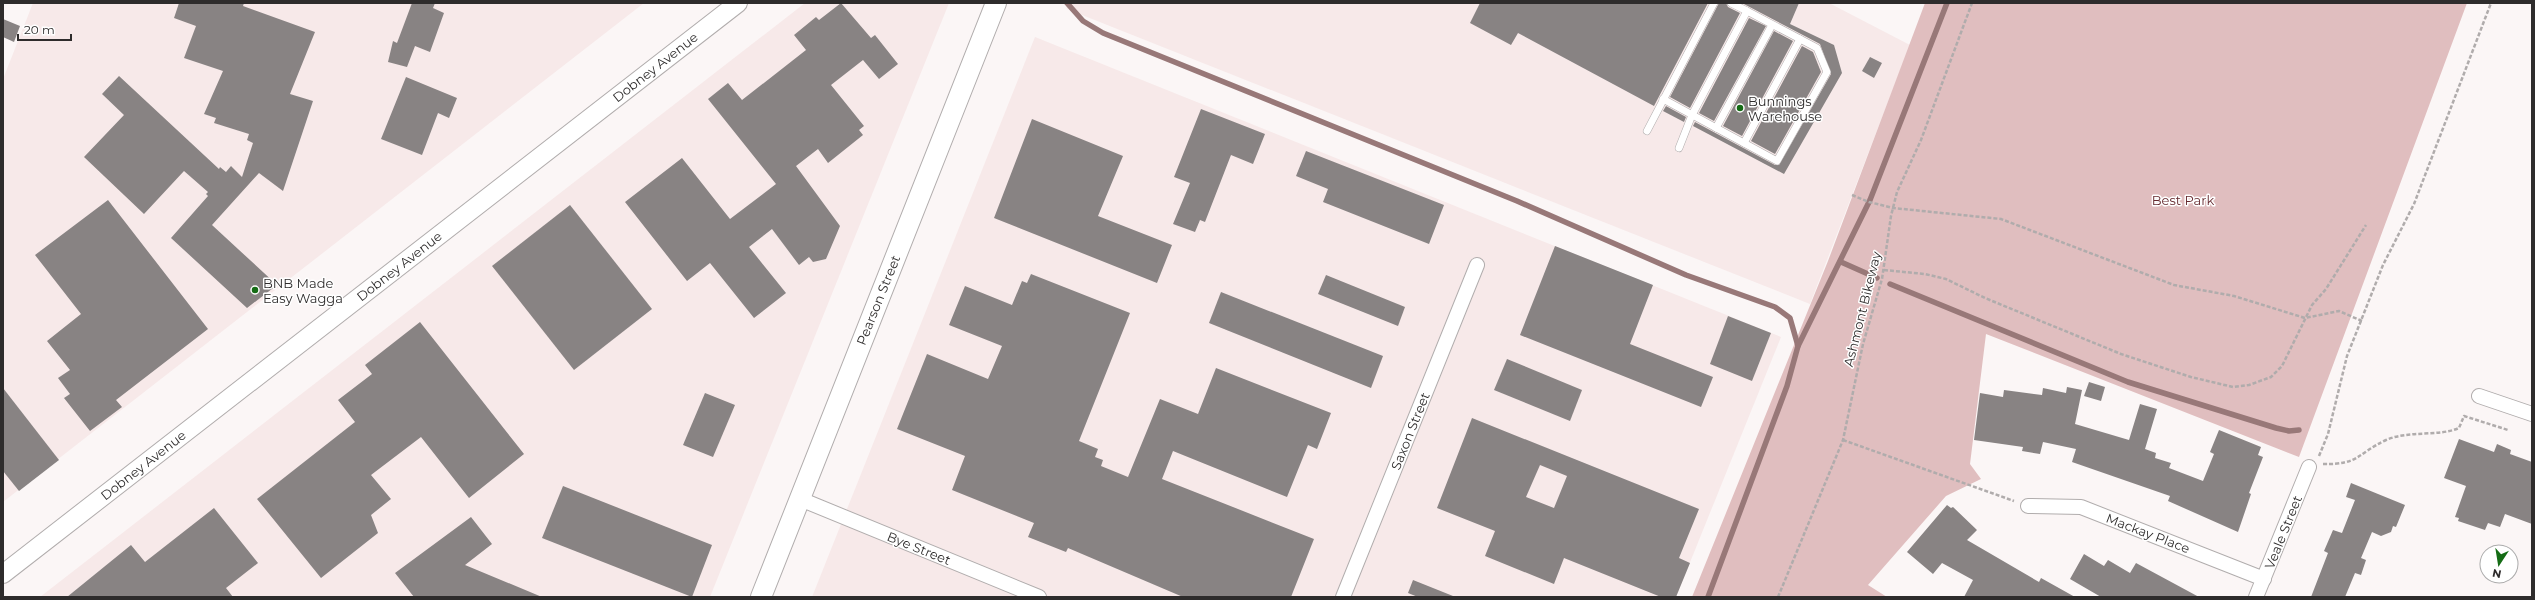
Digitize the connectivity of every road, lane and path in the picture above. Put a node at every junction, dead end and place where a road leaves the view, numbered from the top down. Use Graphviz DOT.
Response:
graph roads {
  1 [pos="738,3"];
  2 [pos="996,3"];
  3 [pos="1714,3"];
  4 [pos="1731,3"];
  5 [pos="1972,3"];
  6 [pos="2491,3"];
  7 [pos="1746,11"];
  8 [pos="1772,25"];
  9 [pos="1800,39"];
  10 [pos="1663,99"];
  11 [pos="1692,115"];
  12 [pos="1716,128"];
  13 [pos="1647,131"];
  14 [pos="1744,143"];
  15 [pos="1679,148"];
  16 [pos="1852,195"];
  17 [pos="1893,208"];
  18 [pos="2366,224"];
  19 [pos="1477,264"];
  20 [pos="1884,270"];
  21 [pos="2306,318"];
  22 [pos="2362,321"];
  23 [pos="2479,396"];
  24 [pos="2532,414"];
  25 [pos="2508,430"];
  26 [pos="1843,440"];
  27 [pos="2309,467"];
  28 [pos="800,499"];
  29 [pos="2028,506"];
  30 [pos="3,574"];
  31 [pos="2264,579"];
  32 [pos="761,597"];
  33 [pos="1039,597"];
  34 [pos="1343,597"];
  35 [pos="1778,597"];
  36 [pos="2256,597"];
  1 -- 30 [label="street, Dobney Avenue"];
  2 -- 28 [label="main road, Pearson Street"];
  3 -- 10 [label="lane"];
  4 -- 7 [label="lane"];
  5 -- 17 [label="path, Ashmont Bikeway"];
  6 -- 22 [label="path"];
  7 -- 8 [label="lane"];
  7 -- 11 [label="lane"];
  8 -- 9 [label="lane"];
  8 -- 12 [label="lane"];
  9 -- 14 [label="lane"];
  9 -- 14 [label="lane"];
  10 -- 11 [label="lane"];
  10 -- 13 [label="lane"];
  11 -- 12 [label="lane"];
  11 -- 15 [label="lane"];
  12 -- 14 [label="lane"];
  16 -- 17 [label="path"];
  17 -- 20 [label="path, Ashmont Bikeway"];
  17 -- 21 [label="path"];
  18 -- 21 [label="path"];
  19 -- 34 [label="street, Saxon Street"];
  20 -- 21 [label="path"];
  20 -- 26 [label="path, Ashmont Bikeway"];
  21 -- 22 [label="path"];
  22 -- 25 [label="path"];
  23 -- 24 [label="street"];
  26 -- 29 [label="path"];
  26 -- 35 [label="path, Ashmont Bikeway"];
  27 -- 31 [label="street, Veale Street"];
  28 -- 32 [label="main road, Pearson Street"];
  28 -- 33 [label="street, Bye Street"];
  29 -- 31 [label="street, Mackay Place"];
  31 -- 36 [label="street, Veale Street"];
}
